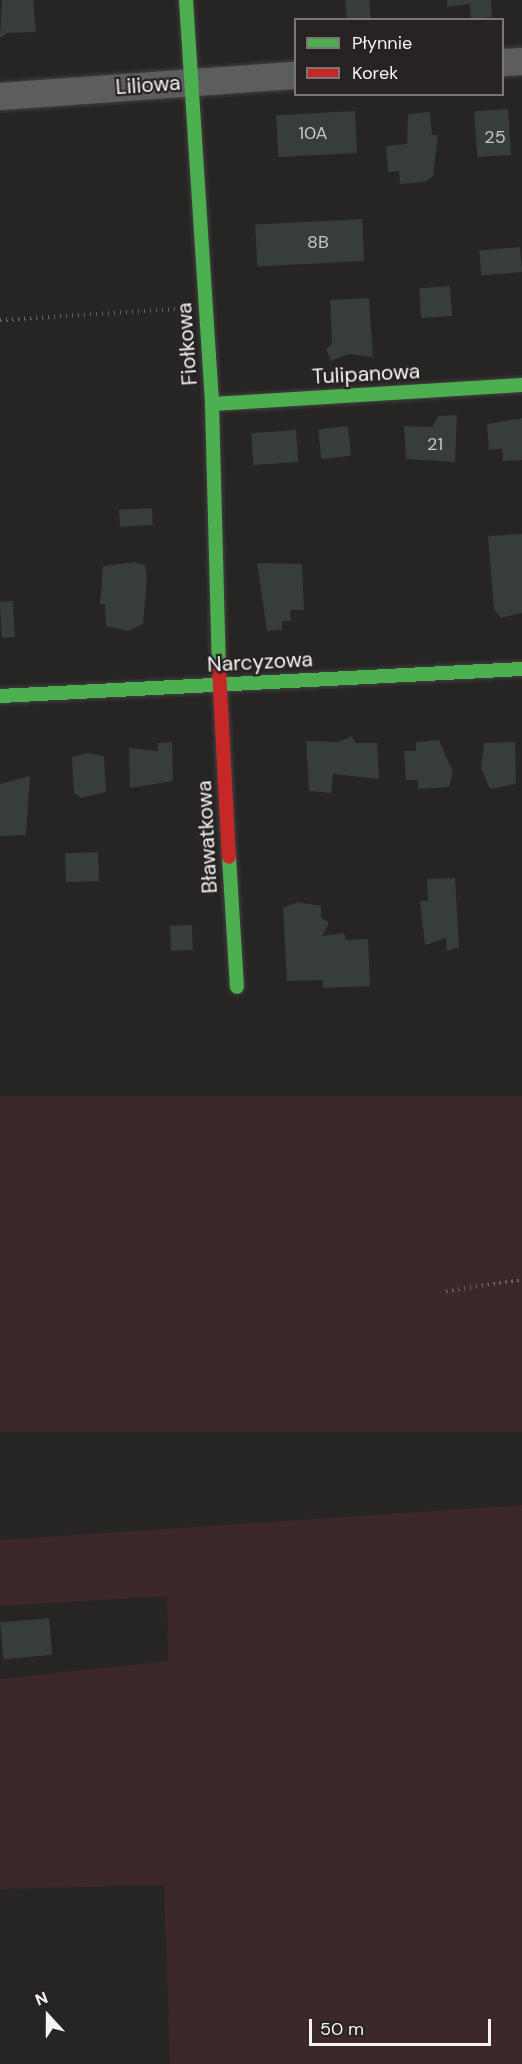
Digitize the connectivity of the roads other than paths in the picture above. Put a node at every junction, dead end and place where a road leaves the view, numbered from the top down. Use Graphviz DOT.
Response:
graph roads {
  1 [pos="186,0"];
  2 [pos="522,61"];
  3 [pos="504,62"];
  4 [pos="294,75"];
  5 [pos="192,82"];
  6 [pos="0,96"];
  7 [pos="522,385"];
  8 [pos="212,404"];
  9 [pos="522,669"];
  10 [pos="219,685"];
  11 [pos="0,696"];
  12 [pos="237,987"];
  1 -- 5 [label="street, Fiołkowa"];
  2 -- 3 [label="street"];
  4 -- 5 [label="street, Liliowa"];
  5 -- 6 [label="street, Liliowa"];
  5 -- 8 [label="street, Fiołkowa"];
  7 -- 8 [label="street, Tulipanowa"];
  8 -- 10 [label="street, Fiołkowa"];
  9 -- 10 [label="street, Narcyzowa"];
  10 -- 11 [label="street, Narcyzowa"];
  10 -- 12 [label="street, Bławatkowa"];
}
